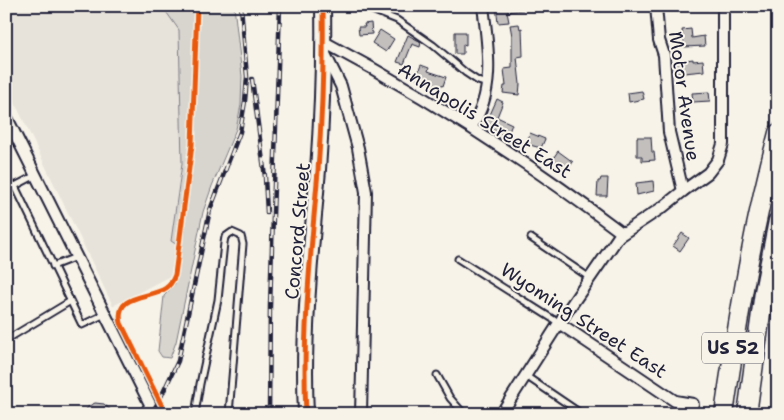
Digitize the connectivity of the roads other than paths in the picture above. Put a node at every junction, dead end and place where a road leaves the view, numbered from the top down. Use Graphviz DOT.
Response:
graph roads {
  1 [pos="323,6"];
  2 [pos="362,6"];
  3 [pos="483,6"];
  4 [pos="656,6"];
  5 [pos="724,6"];
  6 [pos="324,47"];
  7 [pos="488,84"];
  8 [pos="6,116"];
  9 [pos="470,128"];
  10 [pos="778,133"];
  11 [pos="36,175"];
  12 [pos="6,180"];
  13 [pos="15,186"];
  14 [pos="682,191"];
  15 [pos="778,221"];
  16 [pos="622,233"];
  17 [pos="531,238"];
  18 [pos="76,257"];
  19 [pos="458,259"];
  20 [pos="53,266"];
  21 [pos="591,278"];
  22 [pos="70,302"];
  23 [pos="105,314"];
  24 [pos="560,323"];
  25 [pos="6,340"];
  26 [pos="437,376"];
  27 [pos="525,376"];
  28 [pos="150,404"];
  29 [pos="693,404"];
  30 [pos="141,414"];
  31 [pos="155,414"];
  32 [pos="195,414"];
  33 [pos="230,414"];
  34 [pos="306,414"];
  35 [pos="360,414"];
  36 [pos="464,414"];
  37 [pos="501,414"];
  38 [pos="582,414"];
  39 [pos="724,414"];
  40 [pos="747,414"];
  1 -- 6 [label="main road, Concord Street"];
  2 -- 7 [label="lane"];
  3 -- 7 [label="street"];
  4 -- 14 [label="street, Motor Avenue"];
  5 -- 14 [label="street"];
  6 -- 9 [label="street, Annapolis Street East"];
  6 -- 34 [label="main road, Concord Street"];
  6 -- 35 [label="street"];
  7 -- 9 [label="street"];
  8 -- 11 [label="street"];
  9 -- 16 [label="street, Annapolis Street East"];
  10 -- 39 [label="highway, US 52"];
  11 -- 13 [label="lane"];
  11 -- 18 [label="street"];
  12 -- 13 [label="lane"];
  13 -- 20 [label="lane"];
  14 -- 16 [label="street"];
  15 -- 40 [label="highway, US 52"];
  16 -- 21 [label="street"];
  17 -- 21 [label="lane"];
  18 -- 20 [label="lane"];
  18 -- 23 [label="street"];
  19 -- 24 [label="lane, Wyoming Street East"];
  20 -- 22 [label="lane"];
  21 -- 24 [label="street"];
  22 -- 23 [label="lane"];
  22 -- 25 [label="lane"];
  23 -- 28 [label="street"];
  24 -- 27 [label="street"];
  24 -- 29 [label="street, Wyoming Street East"];
  26 -- 36 [label="lane"];
  27 -- 37 [label="street"];
  27 -- 38 [label="lane"];
  28 -- 30 [label="lane"];
  28 -- 31 [label="street"];
  32 -- 33 [label="lane"];
}
